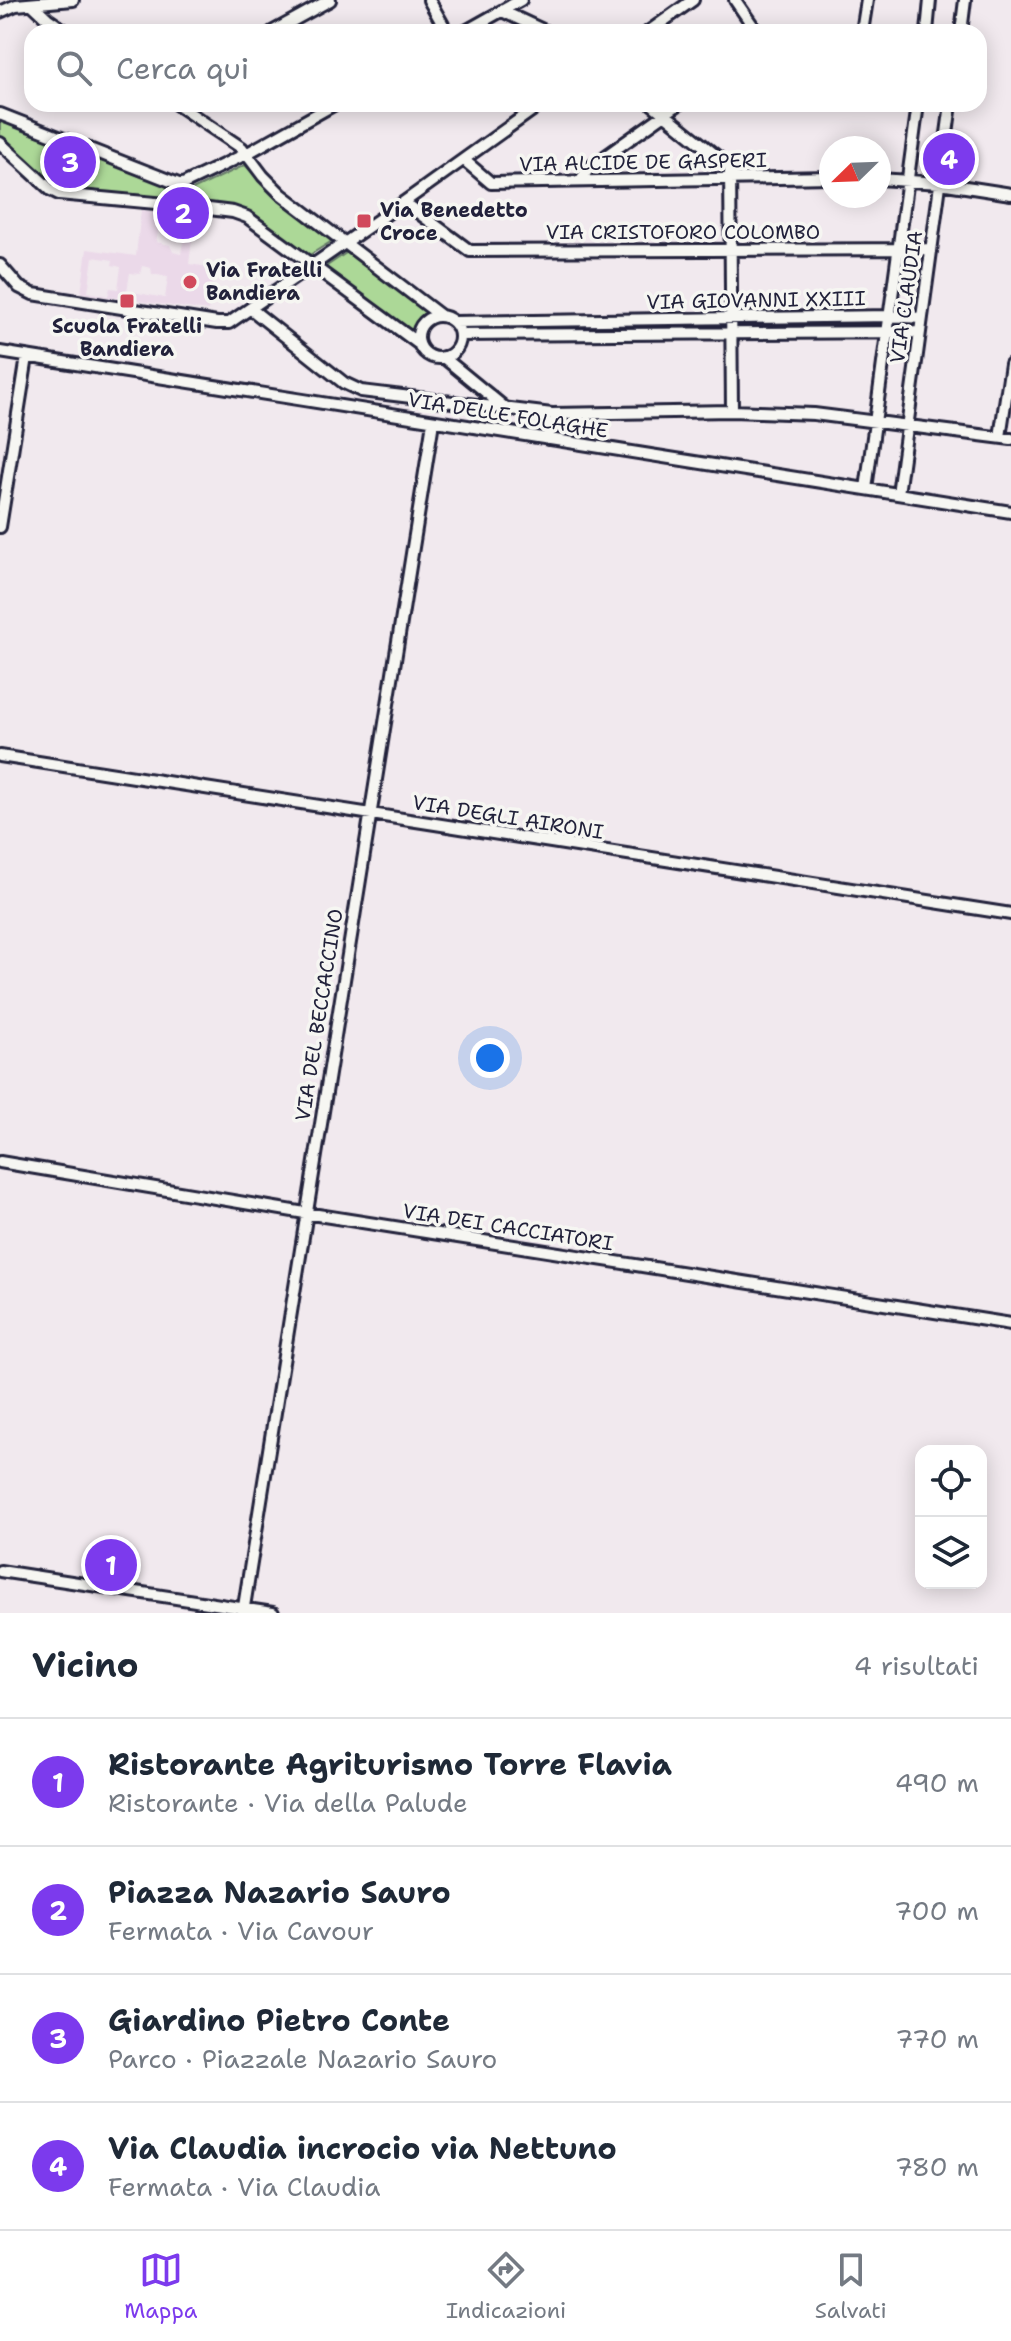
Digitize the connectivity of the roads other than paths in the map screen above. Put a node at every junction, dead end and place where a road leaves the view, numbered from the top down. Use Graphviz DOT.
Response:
graph roads {
  1 [pos="73,0"];
  2 [pos="330,0"];
  3 [pos="429,0"];
  4 [pos="521,0"];
  5 [pos="693,0"];
  6 [pos="735,0"];
  7 [pos="867,0"];
  8 [pos="930,0"];
  9 [pos="965,0"];
  10 [pos="32,4"];
  11 [pos="502,11"];
  12 [pos="0,12"];
  13 [pos="55,24"];
  14 [pos="286,24"];
  15 [pos="442,24"];
  16 [pos="478,24"];
  17 [pos="530,24"];
  18 [pos="659,24"];
  19 [pos="752,24"];
  20 [pos="863,24"];
  21 [pos="928,24"];
  22 [pos="962,24"];
  23 [pos="187,112"];
  24 [pos="321,112"];
  25 [pos="529,112"];
  26 [pos="662,112"];
  27 [pos="667,112"];
  28 [pos="917,112"];
  29 [pos="950,112"];
  30 [pos="0,114"];
  31 [pos="664,114"];
  32 [pos="0,143"];
  33 [pos="246,154"];
  34 [pos="464,160"];
  35 [pos="819,177"];
  36 [pos="730,178"];
  37 [pos="891,179"];
  38 [pos="909,179"];
  39 [pos="580,181"];
  40 [pos="940,183"];
  41 [pos="181,185"];
  42 [pos="1011,194"];
  43 [pos="404,202"];
  44 [pos="177,205"];
  45 [pos="346,243"];
  46 [pos="900,249"];
  47 [pos="931,249"];
  48 [pos="731,251"];
  49 [pos="311,264"];
  50 [pos="0,265"];
  51 [pos="251,309"];
  52 [pos="441,316"];
  53 [pos="890,316"];
  54 [pos="732,318"];
  55 [pos="921,318"];
  56 [pos="591,320"];
  57 [pos="454,322"];
  58 [pos="888,330"];
  59 [pos="733,332"];
  60 [pos="920,332"];
  61 [pos="591,334"];
  62 [pos="460,335"];
  63 [pos="419,344"];
  64 [pos="0,352"];
  65 [pos="27,357"];
  66 [pos="443,357"];
  67 [pos="1011,364"];
  68 [pos="505,409"];
  69 [pos="732,411"];
  70 [pos="552,414"];
  71 [pos="433,422"];
  72 [pos="875,424"];
  73 [pos="906,425"];
  74 [pos="1006,438"];
  75 [pos="548,439"];
  76 [pos="3,485"];
  77 [pos="866,489"];
  78 [pos="898,494"];
  79 [pos="1011,512"];
  80 [pos="0,527"];
  81 [pos="0,756"];
  82 [pos="371,814"];
  83 [pos="1011,914"];
  84 [pos="0,1162"];
  85 [pos="305,1213"];
  86 [pos="1011,1324"];
  87 [pos="0,1571"];
  88 [pos="243,1611"];
  89 [pos="273,1613"];
  1 -- 10 [label="street"];
  2 -- 14 [label="street"];
  3 -- 15 [label="street"];
  4 -- 11 [label="street"];
  5 -- 18 [label="street"];
  6 -- 19 [label="street"];
  7 -- 20 [label="street"];
  8 -- 21 [label="street"];
  9 -- 22 [label="street"];
  10 -- 12 [label="street"];
  10 -- 13 [label="street"];
  11 -- 16 [label="street"];
  11 -- 17 [label="street"];
  23 -- 33 [label="street"];
  24 -- 33 [label="street"];
  25 -- 34 [label="street"];
  26 -- 31 [label="street"];
  27 -- 31 [label="street"];
  28 -- 38 [label="street, VIA CLAUDIA"];
  29 -- 40 [label="street, VIA CLAUDIA"];
  30 -- 41 [label="street"];
  31 -- 36 [label="street"];
  31 -- 39 [label="street"];
  32 -- 44 [label="street"];
  33 -- 41 [label="street"];
  33 -- 45 [label="street"];
  34 -- 39 [label="street, VIA ALCIDE DE GASPERI"];
  34 -- 43 [label="street"];
  35 -- 36 [label="street, VIA ALCIDE DE GASPERI"];
  36 -- 39 [label="street, VIA ALCIDE DE GASPERI"];
  36 -- 48 [label="street"];
  37 -- 38 [label="street"];
  38 -- 40 [label="street"];
  38 -- 46 [label="street, VIA CLAUDIA"];
  40 -- 42 [label="street"];
  40 -- 47 [label="street, VIA CLAUDIA"];
  41 -- 44 [label="street"];
  43 -- 45 [label="street"];
  43 -- 48 [label="street, VIA CRISTOFORO COLOMBO"];
  44 -- 49 [label="street"];
  45 -- 49 [label="street"];
  45 -- 52 [label="street"];
  46 -- 47 [label="street, VIA CRISTOFORO COLOMBO"];
  46 -- 48 [label="street, VIA CRISTOFORO COLOMBO"];
  46 -- 53 [label="street, VIA CLAUDIA"];
  47 -- 55 [label="street, VIA CLAUDIA"];
  48 -- 54 [label="street"];
  49 -- 51 [label="street"];
  49 -- 63 [label="street"];
  50 -- 51 [label="street"];
  51 -- 68 [label="street"];
  52 -- 57 [label="street"];
  52 -- 63 [label="street"];
  53 -- 54 [label="street, VIA GIOVANNI XXIII"];
  53 -- 55 [label="street, VIA GIOVANNI XXIII"];
  53 -- 58 [label="street, VIA CLAUDIA"];
  54 -- 56 [label="street, VIA GIOVANNI XXIII"];
  54 -- 59 [label="street"];
  55 -- 60 [label="street, VIA CLAUDIA"];
  56 -- 57 [label="street, VIA GIOVANNI XXIII"];
  56 -- 61 [label="street"];
  57 -- 62 [label="street"];
  58 -- 59 [label="street, VIA GIOVANNI XXIII"];
  58 -- 60 [label="street, VIA GIOVANNI XXIII"];
  58 -- 72 [label="street, VIA CLAUDIA"];
  59 -- 61 [label="street, VIA GIOVANNI XXIII"];
  59 -- 69 [label="street"];
  60 -- 73 [label="street, VIA CLAUDIA"];
  61 -- 62 [label="street, VIA GIOVANNI XXIII"];
  62 -- 66 [label="street"];
  63 -- 66 [label="street"];
  64 -- 65 [label="street, VIA DELLE FOLAGHE"];
  65 -- 71 [label="street, VIA DELLE FOLAGHE"];
  65 -- 76 [label="street"];
  66 -- 68 [label="street"];
  67 -- 74 [label="street"];
  68 -- 70 [label="street"];
  69 -- 70 [label="street"];
  69 -- 72 [label="street"];
  70 -- 75 [label="street"];
  71 -- 75 [label="street, VIA DELLE FOLAGHE"];
  71 -- 82 [label="street, VIA DEL BECCACCINO"];
  72 -- 73 [label="street"];
  72 -- 77 [label="street, VIA CLAUDIA"];
  73 -- 74 [label="street"];
  73 -- 78 [label="street, VIA CLAUDIA"];
  75 -- 77 [label="street, VIA DELLE FOLAGHE"];
  76 -- 80 [label="street"];
  77 -- 78 [label="street, VIA DELLE FOLAGHE"];
  78 -- 79 [label="street, VIA DELLE FOLAGHE"];
  81 -- 82 [label="street, VIA DEGLI AIRONI"];
  82 -- 83 [label="street, VIA DEGLI AIRONI"];
  82 -- 85 [label="street, VIA DEL BECCACCINO"];
  84 -- 85 [label="street, VIA DEI CACCIATORI"];
  85 -- 86 [label="street, VIA DEI CACCIATORI"];
  85 -- 88 [label="street, VIA DEL BECCACCINO"];
  87 -- 88 [label="street"];
  88 -- 89 [label="street"];
}
